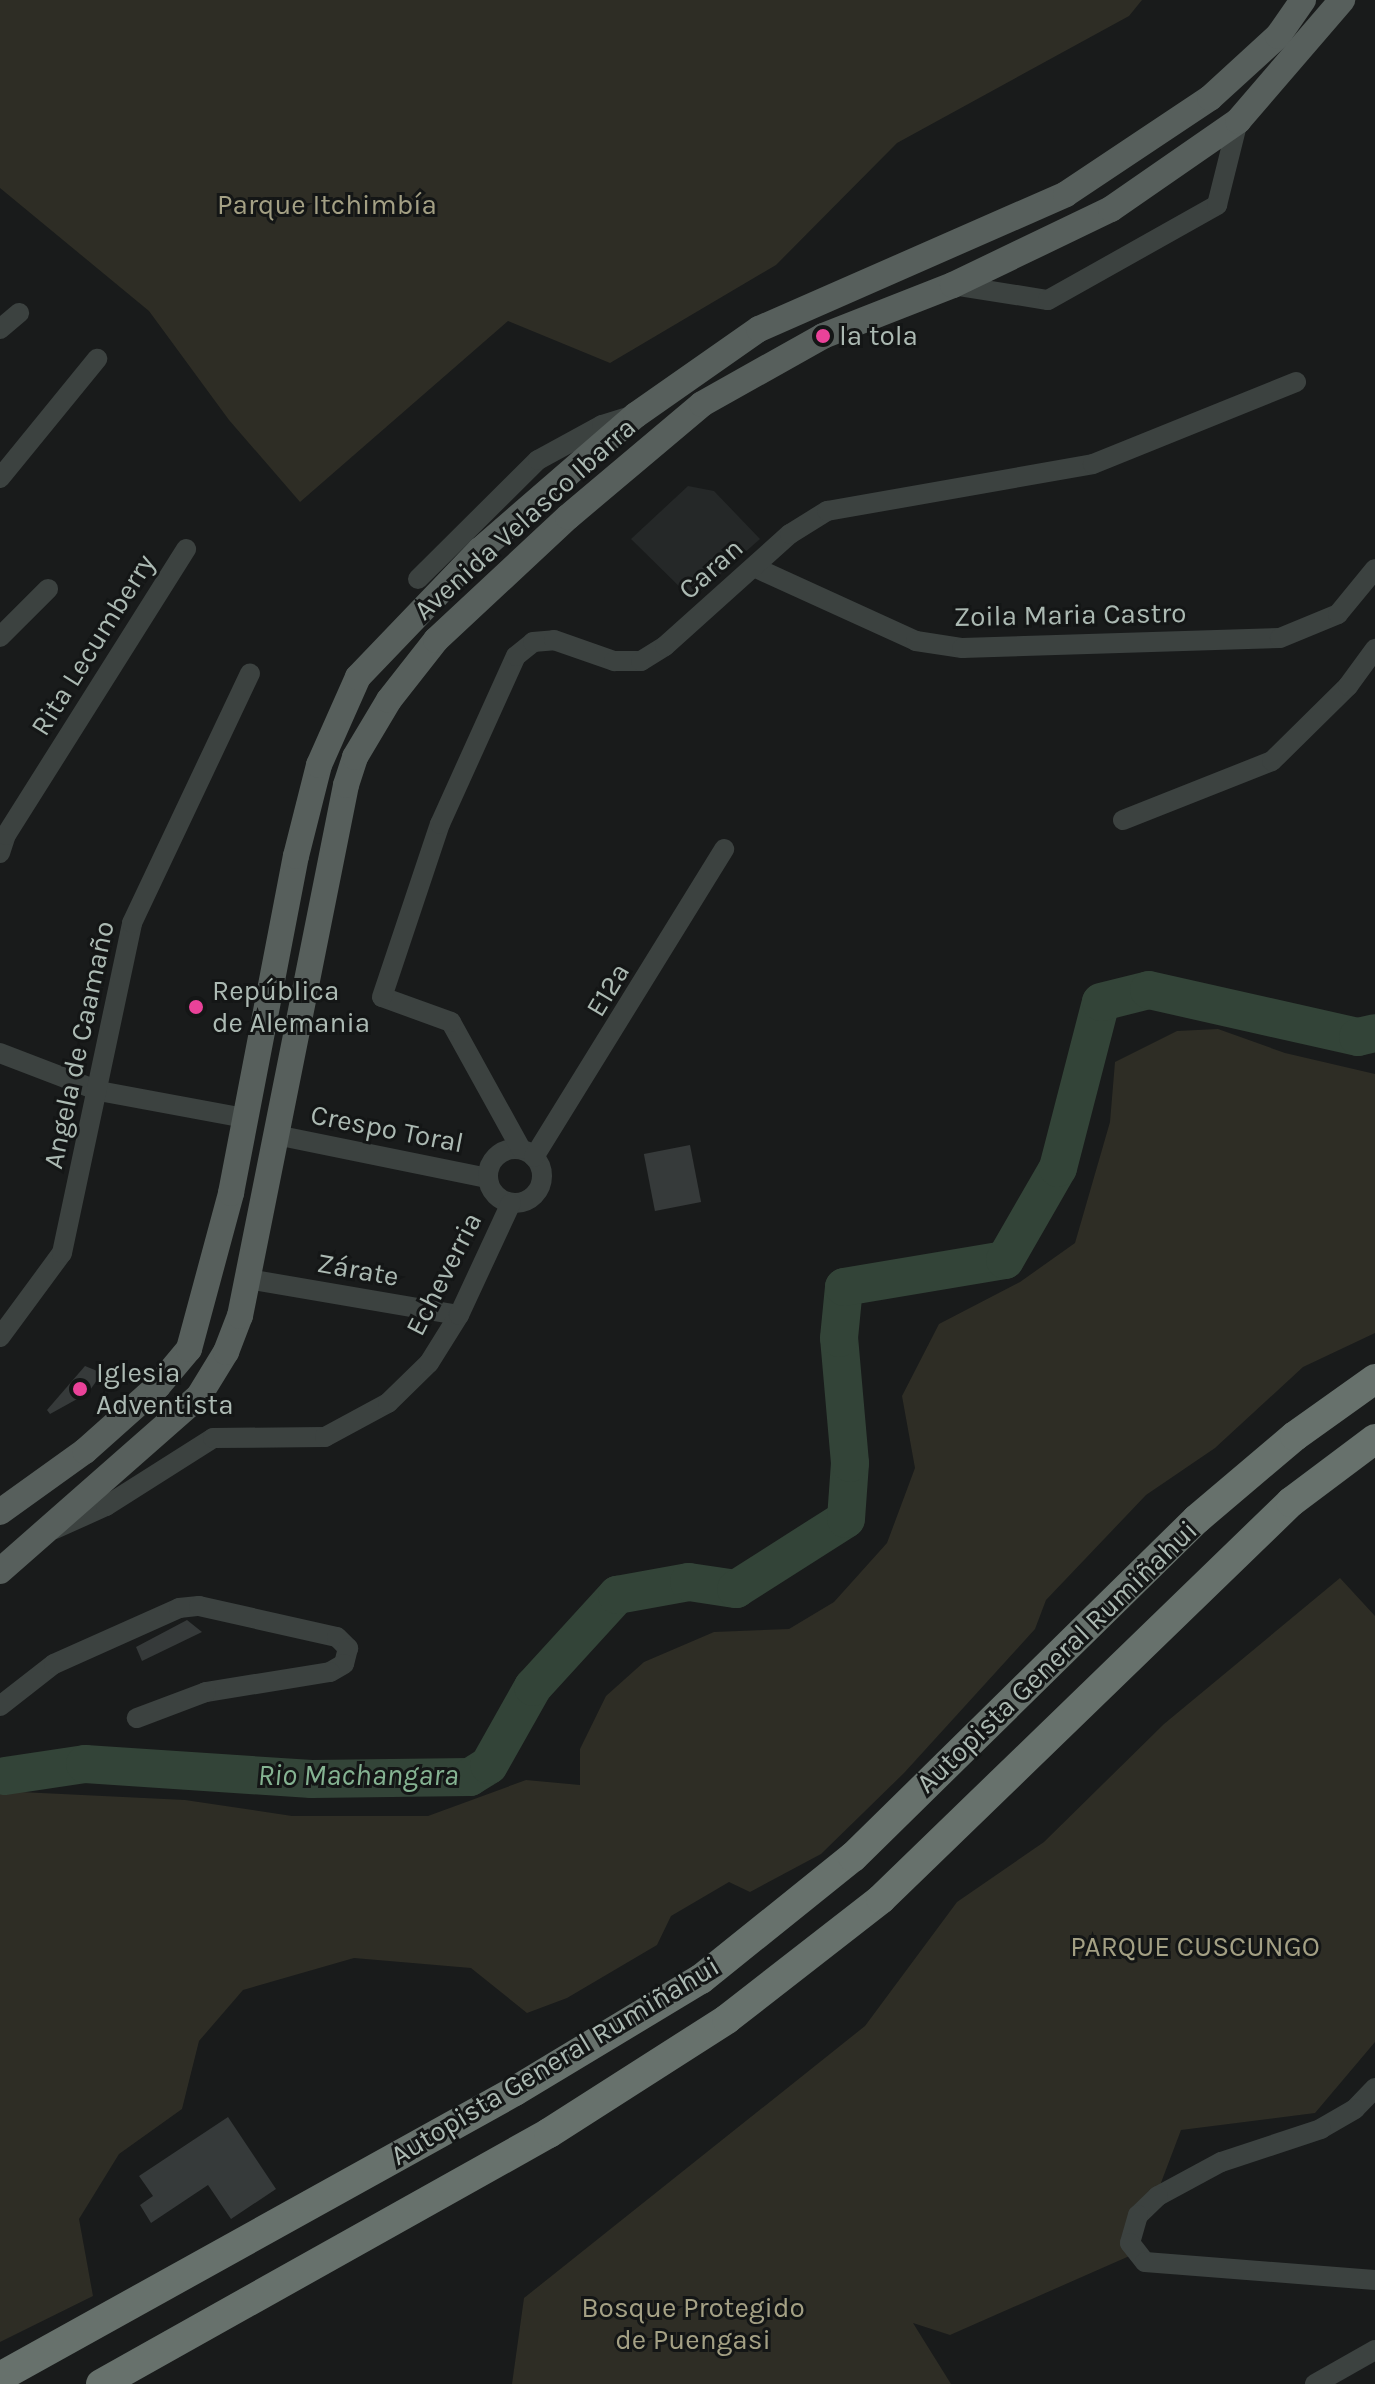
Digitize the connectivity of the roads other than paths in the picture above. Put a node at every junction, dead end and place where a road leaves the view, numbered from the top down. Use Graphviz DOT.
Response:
graph roads {
  1 [pos="1303,0"];
  2 [pos="1342,0"];
  3 [pos="1238,121"];
  4 [pos="878,280"];
  5 [pos="953,285"];
  6 [pos="899,306"];
  7 [pos="19,313"];
  8 [pos="0,329"];
  9 [pos="97,359"];
  10 [pos="1296,382"];
  11 [pos="636,415"];
  12 [pos="0,478"];
  13 [pos="186,549"];
  14 [pos="756,568"];
  15 [pos="1375,569"];
  16 [pos="418,579"];
  17 [pos="48,589"];
  18 [pos="0,637"];
  19 [pos="1375,649"];
  20 [pos="250,673"];
  21 [pos="1123,820"];
  22 [pos="2,839"];
  23 [pos="724,849"];
  24 [pos="382,997"];
  25 [pos="0,1053"];
  26 [pos="99,1091"];
  27 [pos="245,1118"];
  28 [pos="276,1135"];
  29 [pos="528,1153"];
  30 [pos="487,1178"];
  31 [pos="511,1203"];
  32 [pos="248,1279"];
  33 [pos="459,1315"];
  34 [pos="0,1337"];
  35 [pos="1375,1379"];
  36 [pos="1375,1439"];
  37 [pos="0,1512"];
  38 [pos="41,1536"];
  39 [pos="0,1571"];
  40 [pos="0,1706"];
  41 [pos="137,1718"];
  42 [pos="1375,2088"];
  43 [pos="1375,2280"];
  44 [pos="1375,2350"];
  45 [pos="0,2377"];
  46 [pos="101,2384"];
  47 [pos="1315,2384"];
  1 -- 4 [label="main road, Avenida Velasco Ibarra"];
  2 -- 3 [label="main road, Avenida Velasco Ibarra"];
  3 -- 5 [label="main road, Avenida Velasco Ibarra"];
  3 -- 5 [label="street"];
  4 -- 6 [label="main road"];
  4 -- 11 [label="main road, Avenida Velasco Ibarra"];
  5 -- 6 [label="main road, Avenida Velasco Ibarra"];
  6 -- 28 [label="main road, Avenida Velasco Ibarra"];
  7 -- 8 [label="street"];
  9 -- 12 [label="street"];
  10 -- 14 [label="street, Caran"];
  11 -- 16 [label="street"];
  11 -- 27 [label="main road, Avenida Velasco Ibarra"];
  13 -- 22 [label="street, Rita Lecumberry"];
  14 -- 15 [label="street, Zoila Maria Castro"];
  14 -- 24 [label="street, Caran"];
  17 -- 18 [label="street"];
  19 -- 21 [label="street"];
  20 -- 26 [label="street, Angela de Caamaño"];
  23 -- 29 [label="street, E12a"];
  24 -- 29 [label="street, Echeverria"];
  25 -- 26 [label="street"];
  26 -- 27 [label="street"];
  26 -- 34 [label="street, Angela de Caamaño"];
  27 -- 37 [label="main road, Avenida Velasco Ibarra"];
  28 -- 30 [label="street, Crespo Toral"];
  28 -- 32 [label="main road, Avenida Velasco Ibarra"];
  29 -- 30 [label="street, Echeverria"];
  29 -- 31 [label="street, Echeverria"];
  30 -- 31 [label="street, Echeverria"];
  31 -- 33 [label="street, Echeverria"];
  32 -- 33 [label="street, Zárate"];
  32 -- 38 [label="main road, Avenida Velasco Ibarra"];
  33 -- 38 [label="street, Echeverria"];
  35 -- 45 [label="highway, Autopista General Rumiñahui"];
  36 -- 46 [label="highway, Autopista General Rumiñahui"];
  38 -- 39 [label="main road, Avenida Velasco Ibarra"];
  40 -- 41 [label="street"];
  42 -- 43 [label="street"];
  44 -- 47 [label="street"];
}
